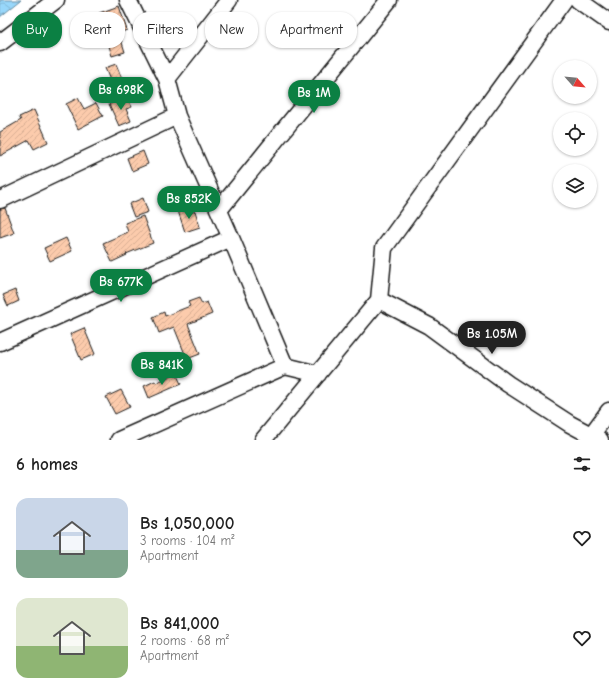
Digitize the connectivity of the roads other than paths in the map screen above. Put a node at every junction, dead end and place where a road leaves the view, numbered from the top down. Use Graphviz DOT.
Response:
graph roads {
  1 [pos="56,0"];
  2 [pos="128,0"];
  3 [pos="229,0"];
  4 [pos="389,0"];
  5 [pos="564,0"];
  6 [pos="578,0"];
  7 [pos="609,22"];
  8 [pos="0,43"];
  9 [pos="167,79"];
  10 [pos="177,116"];
  11 [pos="0,200"];
  12 [pos="219,210"];
  13 [pos="231,238"];
  14 [pos="379,300"];
  15 [pos="0,342"];
  16 [pos="285,366"];
  17 [pos="318,374"];
  18 [pos="609,411"];
  19 [pos="596,437"];
  20 [pos="119,440"];
  21 [pos="263,440"];
  1 -- 8 [label="street"];
  2 -- 9 [label="street"];
  3 -- 9 [label="street"];
  4 -- 12 [label="street"];
  5 -- 14 [label="street"];
  6 -- 7 [label="street"];
  9 -- 10 [label="street"];
  10 -- 11 [label="street"];
  10 -- 12 [label="street"];
  12 -- 13 [label="street"];
  13 -- 15 [label="street"];
  13 -- 16 [label="street"];
  14 -- 17 [label="street"];
  14 -- 19 [label="street"];
  16 -- 17 [label="street"];
  16 -- 20 [label="street"];
  17 -- 21 [label="street"];
  18 -- 19 [label="street"];
}
